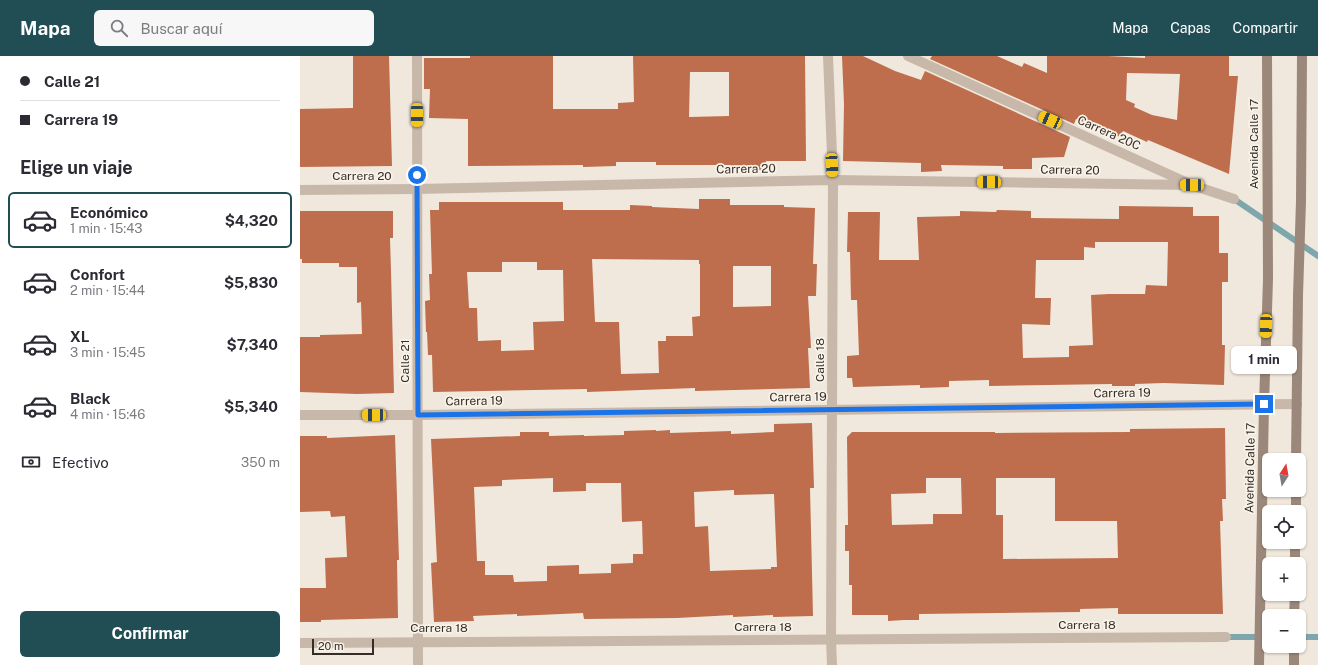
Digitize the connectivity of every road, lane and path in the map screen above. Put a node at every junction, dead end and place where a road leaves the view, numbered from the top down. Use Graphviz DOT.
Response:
graph roads {
  1 [pos="417,56"];
  2 [pos="828,56"];
  3 [pos="908,56"];
  4 [pos="1268,56"];
  5 [pos="1302,56"];
  6 [pos="833,180"];
  7 [pos="1192,185"];
  8 [pos="300,190"];
  9 [pos="417,190"];
  10 [pos="1234,199"];
  11 [pos="1264,404"];
  12 [pos="1297,404"];
  13 [pos="833,410"];
  14 [pos="418,415"];
  15 [pos="300,416"];
  16 [pos="1296,453"];
  17 [pos="1226,637"];
  18 [pos="831,640"];
  19 [pos="418,641"];
  20 [pos="300,643"];
  21 [pos="1294,653"];
  22 [pos="418,665"];
  23 [pos="832,665"];
  24 [pos="1259,665"];
  25 [pos="1294,665"];
  1 -- 9 [label="street, Calle 21"];
  2 -- 6 [label="street, Calle 18"];
  3 -- 7 [label="street, Carrera 20C"];
  4 -- 11 [label="main road, Avenida Calle 17"];
  5 -- 12 [label="main road"];
  6 -- 7 [label="street, Carrera 20"];
  6 -- 9 [label="street, Carrera 20"];
  6 -- 13 [label="street, Calle 18"];
  7 -- 10 [label="street, Carrera 20C"];
  8 -- 9 [label="street, Carrera 20"];
  9 -- 14 [label="street, Calle 21"];
  11 -- 12 [label="street, Carrera 19"];
  11 -- 13 [label="street, Carrera 19"];
  11 -- 24 [label="main road, Avenida Calle 17"];
  12 -- 16 [label="main road"];
  13 -- 14 [label="street, Carrera 19"];
  13 -- 18 [label="street, Calle 18"];
  14 -- 15 [label="street, Carrera 19"];
  14 -- 19 [label="street, Calle 21"];
  17 -- 18 [label="street, Carrera 18"];
  18 -- 19 [label="street, Carrera 18"];
  18 -- 23 [label="street, Calle 18"];
  19 -- 20 [label="street, Carrera 18"];
  19 -- 22 [label="street, Calle 21"];
  21 -- 25 [label="main road"];
}
